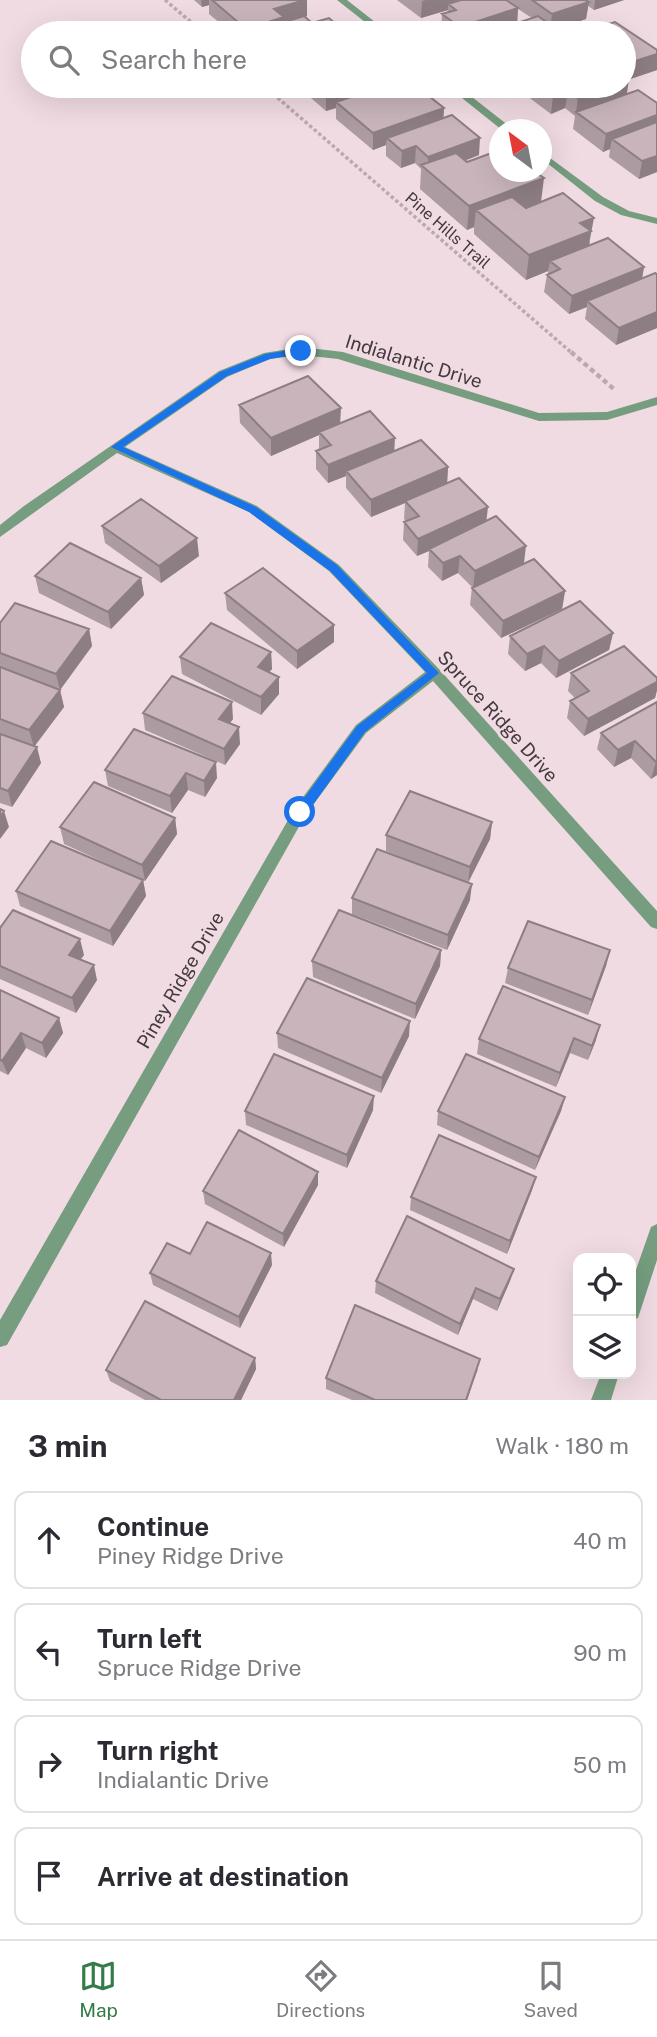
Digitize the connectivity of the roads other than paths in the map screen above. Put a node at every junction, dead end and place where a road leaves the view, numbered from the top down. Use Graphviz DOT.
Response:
graph roads {
  1 [pos="341,0"];
  2 [pos="368,21"];
  3 [pos="468,98"];
  4 [pos="495,119"];
  5 [pos="552,163"];
  6 [pos="657,221"];
  7 [pos="657,401"];
  8 [pos="116,447"];
  9 [pos="0,532"];
  10 [pos="434,673"];
  11 [pos="657,922"];
  12 [pos="657,1233"];
  13 [pos="636,1296"];
  14 [pos="0,1338"];
  15 [pos="608,1379"];
  16 [pos="601,1400"];
  1 -- 2 [label="street"];
  3 -- 4 [label="street"];
  5 -- 6 [label="street"];
  7 -- 8 [label="street, Indialantic Drive"];
  8 -- 9 [label="street, Indialantic Drive"];
  8 -- 10 [label="street, Spruce Ridge Drive"];
  10 -- 11 [label="street, Spruce Ridge Drive"];
  10 -- 14 [label="street, Piney Ridge Drive"];
  12 -- 13 [label="street"];
  15 -- 16 [label="street"];
}
